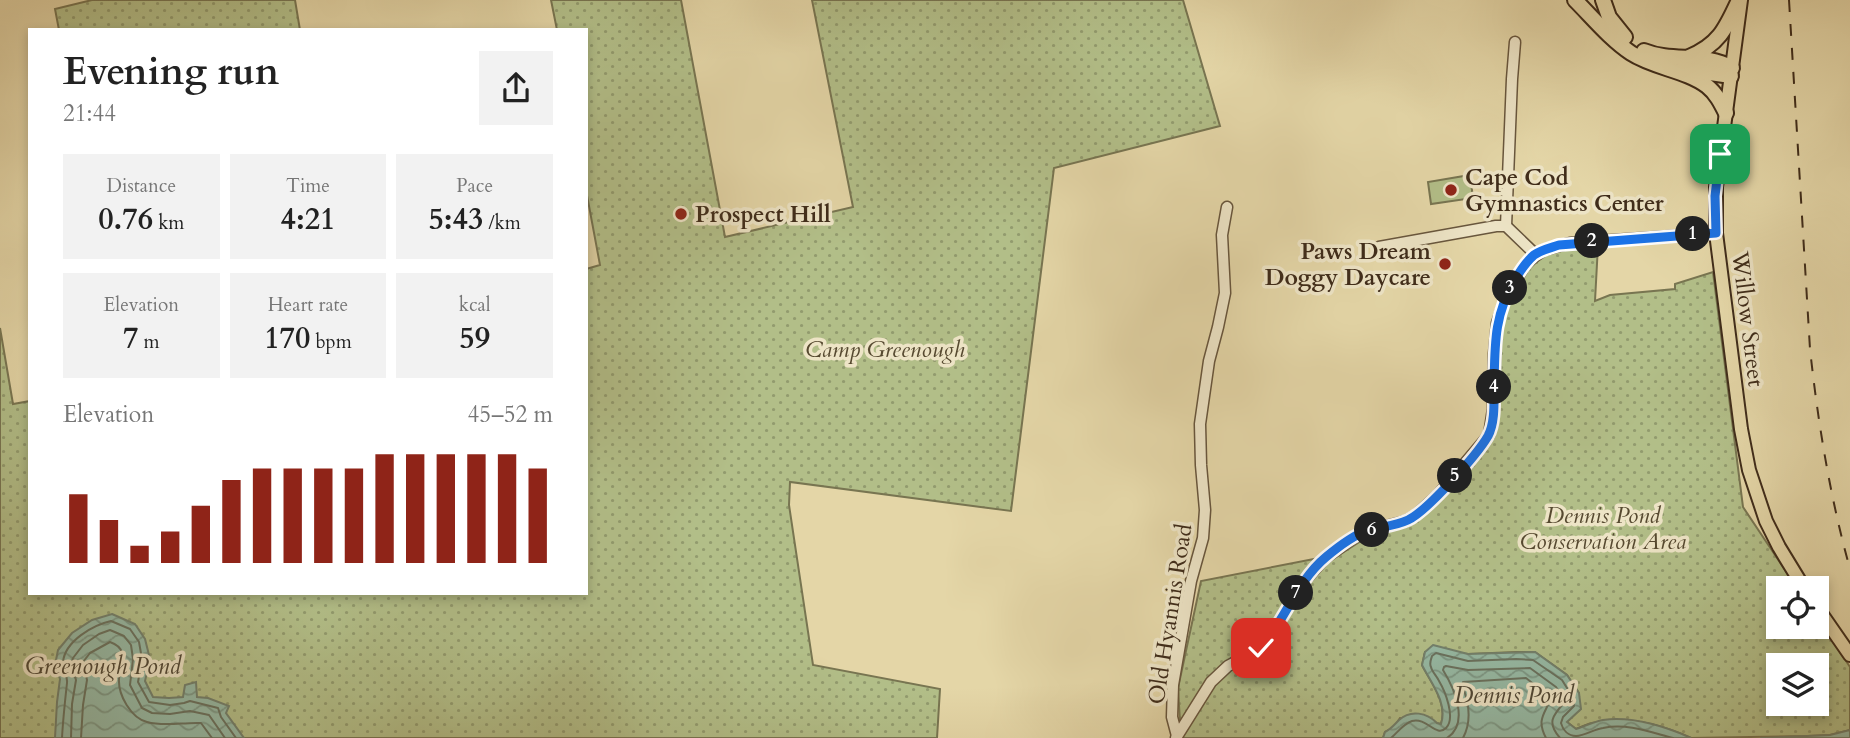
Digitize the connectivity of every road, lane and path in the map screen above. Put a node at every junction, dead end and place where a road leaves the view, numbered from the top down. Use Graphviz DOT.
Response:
graph roads {
  1 [pos="1575,0"];
  2 [pos="1603,0"];
  3 [pos="1740,0"];
  4 [pos="1515,42"];
  5 [pos="1688,58"];
  6 [pos="1657,65"];
  7 [pos="1731,72"];
  8 [pos="1726,113"];
  9 [pos="1227,207"];
  10 [pos="1506,226"];
  11 [pos="1716,233"];
  12 [pos="1379,247"];
  13 [pos="1535,254"];
  14 [pos="1797,576"];
  15 [pos="1829,625"];
  16 [pos="1850,656"];
  17 [pos="1176,737"];
  1 -- 6 [label="highway"];
  2 -- 5 [label="highway"];
  3 -- 5 [label="highway"];
  3 -- 7 [label="main road, Willow Street"];
  4 -- 10 [label="street"];
  5 -- 7 [label="highway"];
  6 -- 7 [label="highway"];
  6 -- 8 [label="highway"];
  7 -- 8 [label="main road, Willow Street"];
  8 -- 11 [label="main road, Willow Street"];
  9 -- 17 [label="street, Old Hyannis Road"];
  10 -- 12 [label="street"];
  10 -- 13 [label="street"];
  11 -- 13 [label="street"];
  11 -- 14 [label="main road, Willow Street"];
  13 -- 17 [label="street"];
  15 -- 16 [label="main road"];
}
